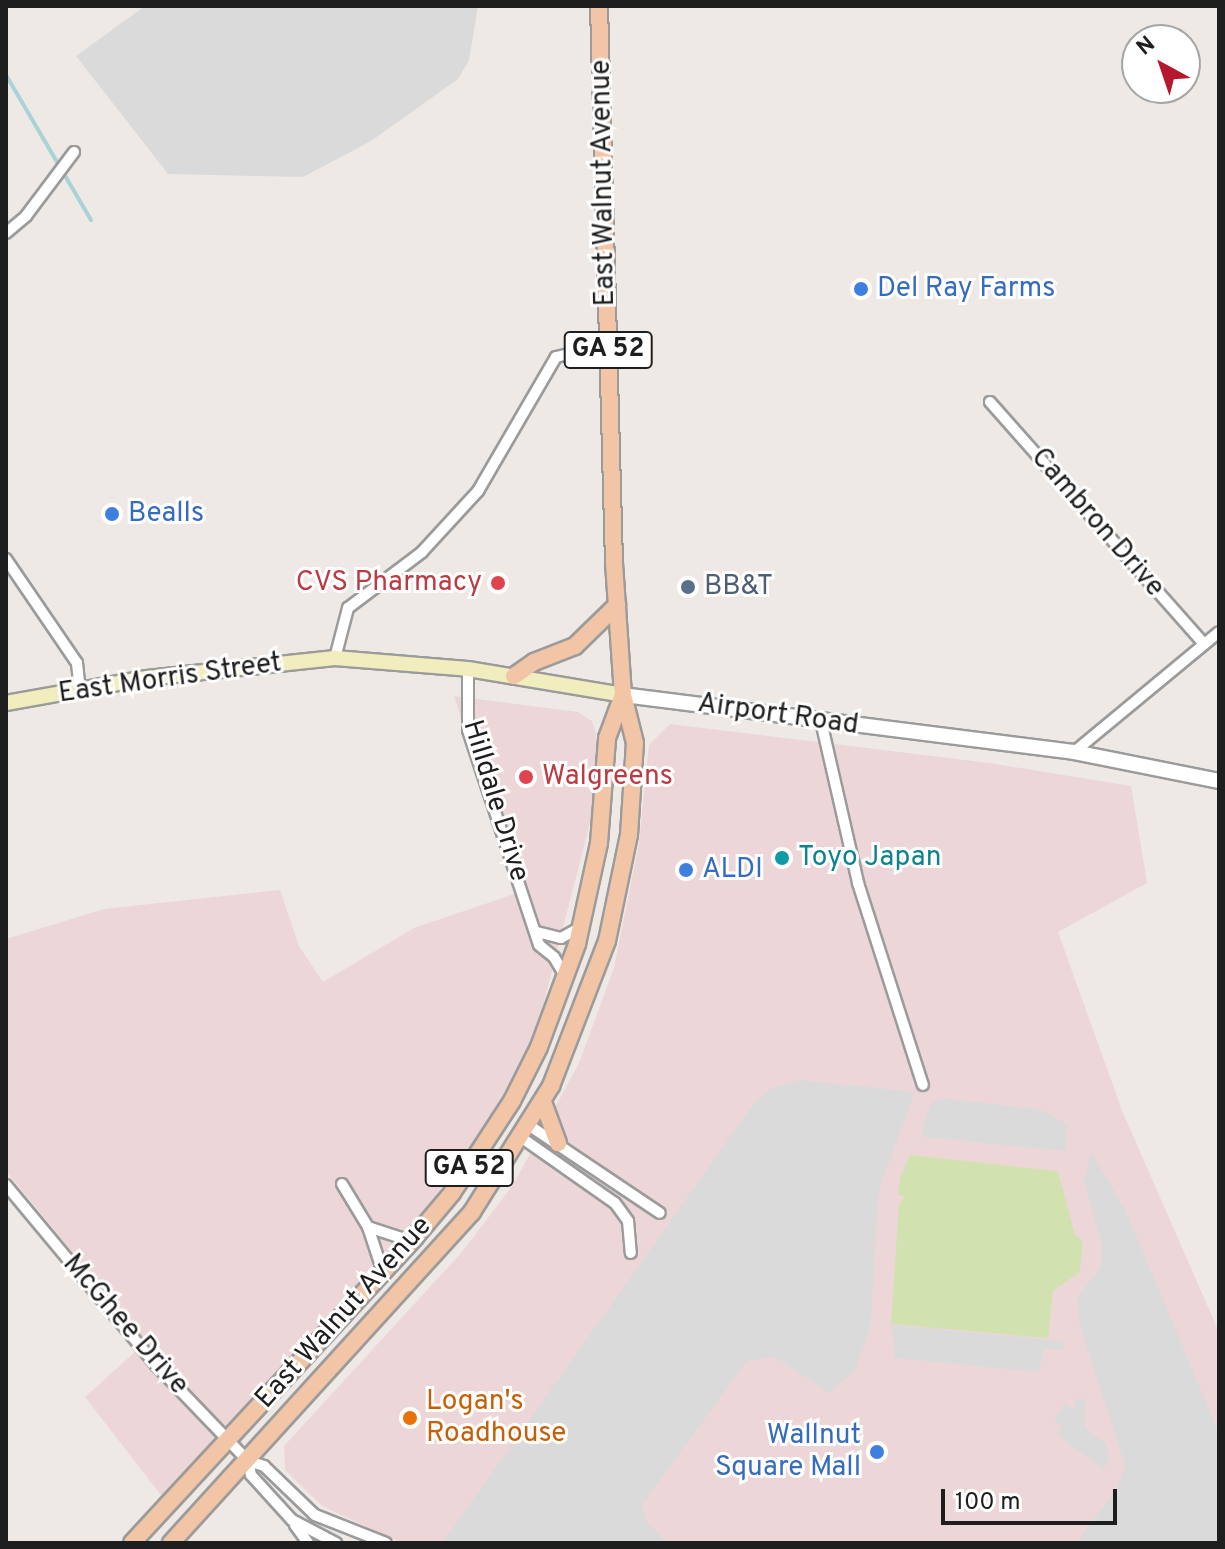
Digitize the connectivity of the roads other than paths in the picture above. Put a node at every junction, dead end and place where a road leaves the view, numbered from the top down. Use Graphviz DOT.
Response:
graph roads {
  1 [pos="599,6"];
  2 [pos="74,152"];
  3 [pos="6,233"];
  4 [pos="607,345"];
  5 [pos="990,402"];
  6 [pos="6,559"];
  7 [pos="617,605"];
  8 [pos="1219,632"];
  9 [pos="1204,644"];
  10 [pos="335,658"];
  11 [pos="468,669"];
  12 [pos="514,676"];
  13 [pos="80,690"];
  14 [pos="623,695"];
  15 [pos="6,703"];
  16 [pos="821,721"];
  17 [pos="1074,752"];
  18 [pos="1219,781"];
  19 [pos="581,927"];
  20 [pos="537,932"];
  21 [pos="566,978"];
  22 [pos="923,1085"];
  23 [pos="543,1102"];
  24 [pos="526,1132"];
  25 [pos="558,1143"];
  26 [pos="342,1184"];
  27 [pos="6,1185"];
  28 [pos="660,1213"];
  29 [pos="368,1227"];
  30 [pos="411,1241"];
  31 [pos="631,1253"];
  32 [pos="383,1272"];
  33 [pos="228,1442"];
  34 [pos="248,1461"];
  35 [pos="292,1520"];
  36 [pos="132,1543"];
  37 [pos="171,1543"];
  38 [pos="308,1543"];
  39 [pos="336,1543"];
  40 [pos="386,1543"];
  1 -- 4 [label="main road, East Walnut Avenue / GA 52"];
  2 -- 3 [label="street"];
  4 -- 7 [label="main road, East Walnut Avenue / GA 52"];
  4 -- 10 [label="street"];
  5 -- 9 [label="street, Cambron Drive"];
  6 -- 13 [label="street"];
  7 -- 12 [label="main road"];
  7 -- 14 [label="main road, East Walnut Avenue / GA 52"];
  8 -- 9 [label="street"];
  9 -- 17 [label="street"];
  10 -- 11 [label="main road, Airport Road"];
  10 -- 13 [label="main road, East Morris Street"];
  11 -- 12 [label="main road, Airport Road"];
  11 -- 20 [label="street, Hilldale Drive"];
  12 -- 14 [label="main road, Airport Road"];
  13 -- 15 [label="main road, East Morris Street"];
  14 -- 16 [label="street, Airport Road"];
  14 -- 19 [label="main road, East Walnut Avenue / GA 52"];
  14 -- 23 [label="main road, East Walnut Avenue / GA 52"];
  16 -- 17 [label="street, Airport Road"];
  16 -- 22 [label="street"];
  17 -- 18 [label="street, Airport Road"];
  19 -- 20 [label="street"];
  19 -- 21 [label="main road, East Walnut Avenue / GA 52"];
  20 -- 21 [label="street, Hilldale Drive"];
  21 -- 30 [label="main road, East Walnut Avenue / GA 52"];
  23 -- 24 [label="main road, East Walnut Avenue / GA 52"];
  23 -- 25 [label="main road"];
  24 -- 25 [label="street"];
  24 -- 31 [label="street"];
  24 -- 34 [label="main road, East Walnut Avenue / GA 52"];
  25 -- 28 [label="street"];
  26 -- 29 [label="street"];
  27 -- 33 [label="street, McGhee Drive"];
  29 -- 30 [label="street"];
  29 -- 32 [label="street"];
  30 -- 32 [label="main road, East Walnut Avenue / GA 52"];
  32 -- 33 [label="main road, East Walnut Avenue / GA 52"];
  33 -- 34 [label="street, McGhee Drive"];
  33 -- 36 [label="main road, East Walnut Avenue / GA 52"];
  34 -- 35 [label="street"];
  34 -- 37 [label="main road, East Walnut Avenue / GA 52"];
  34 -- 40 [label="street"];
  35 -- 38 [label="street"];
  35 -- 39 [label="street"];
}
